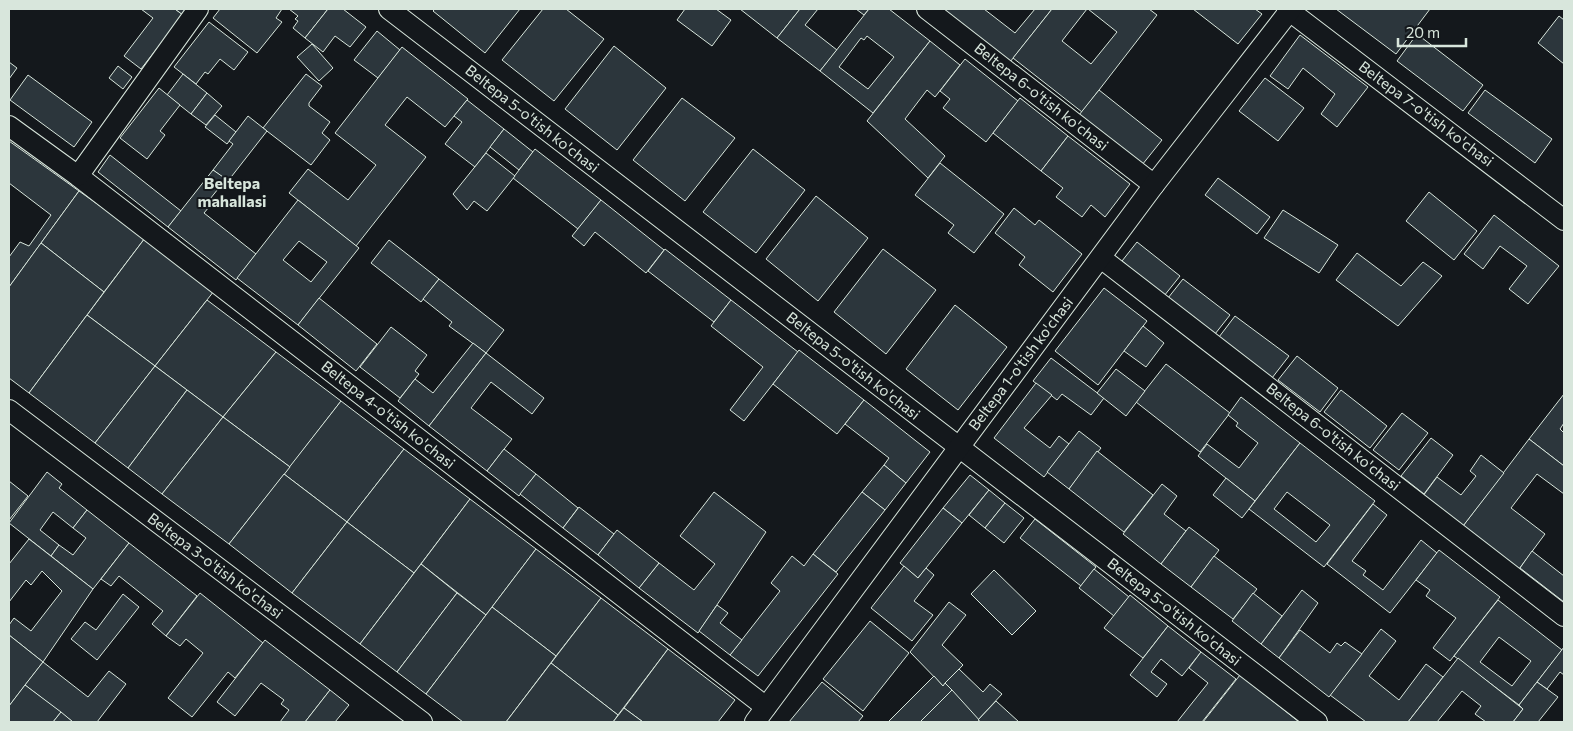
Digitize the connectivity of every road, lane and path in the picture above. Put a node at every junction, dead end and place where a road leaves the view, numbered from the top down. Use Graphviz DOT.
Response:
graph roads {
  1 [pos="198,9"];
  2 [pos="389,9"];
  3 [pos="928,9"];
  4 [pos="1289,9"];
  5 [pos="9,126"];
  6 [pos="78,176"];
  7 [pos="1154,185"];
  8 [pos="1564,220"];
  9 [pos="1101,258"];
  10 [pos="9,410"];
  11 [pos="958,446"];
  12 [pos="1564,616"];
  13 [pos="760,714"];
  14 [pos="422,722"];
  15 [pos="1317,722"];
  1 -- 6 [label="street"];
  2 -- 11 [label="street, Beltepa 5-o'tish ko'chasi"];
  3 -- 7 [label="street, Beltepa 6-o'tish ko'chasi"];
  4 -- 7 [label="street, Beltepa 1-o'tish ko'chasi"];
  4 -- 8 [label="street, Beltepa 7-o'tish ko'chasi"];
  5 -- 6 [label="street, Beltepa 4-o'tish ko'chasi"];
  6 -- 13 [label="street, Beltepa 4-o'tish ko'chasi"];
  7 -- 9 [label="street, Beltepa 1-o'tish ko'chasi"];
  9 -- 11 [label="street, Beltepa 1-o'tish ko'chasi"];
  9 -- 12 [label="street, Beltepa 6-o'tish ko'chasi"];
  10 -- 14 [label="street, Beltepa 3-o'tish ko'chasi"];
  11 -- 13 [label="street, Beltepa 1-o'tish ko'chasi"];
  11 -- 15 [label="street, Beltepa 5-o'tish ko'chasi"];
}
